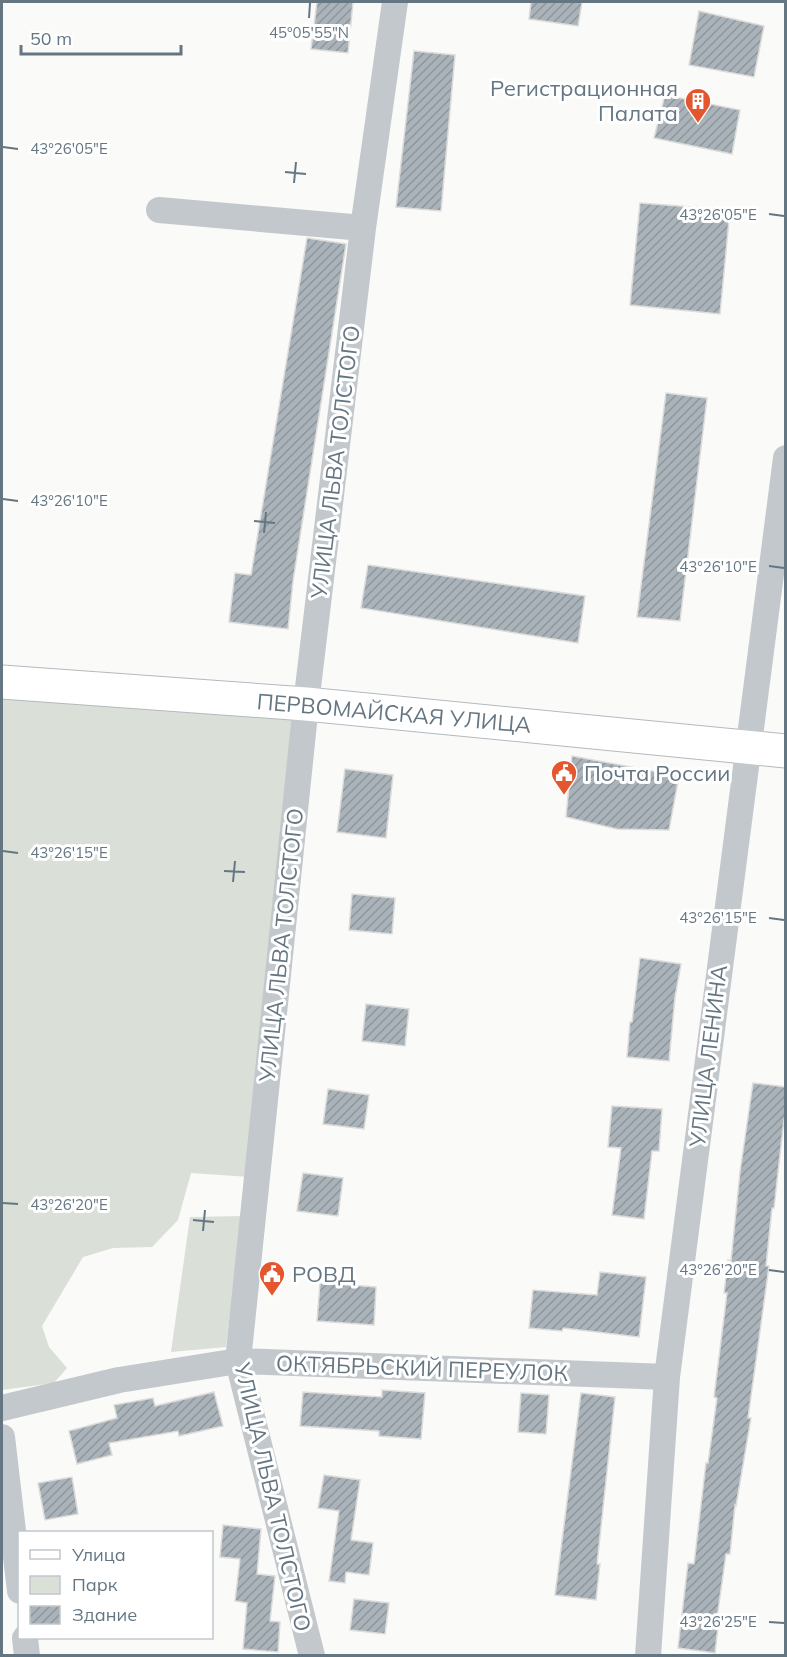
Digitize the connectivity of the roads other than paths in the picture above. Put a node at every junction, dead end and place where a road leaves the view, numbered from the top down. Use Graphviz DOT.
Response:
graph roads {
  1 [pos="395,2"];
  2 [pos="159,210"];
  3 [pos="363,228"];
  4 [pos="786,459"];
  5 [pos="2,682"];
  6 [pos="306,704"];
  7 [pos="747,747"];
  8 [pos="786,751"];
  9 [pos="238,1361"];
  10 [pos="666,1377"];
  11 [pos="2,1408"];
  12 [pos="2,1437"];
  13 [pos="18,1574"];
  14 [pos="25,1639"];
  15 [pos="27,1656"];
  16 [pos="312,1656"];
  17 [pos="648,1656"];
  1 -- 3 [label="street, УЛИЦА ЛЬВА ТОЛСТОГО"];
  2 -- 3 [label="street"];
  3 -- 6 [label="street, УЛИЦА ЛЬВА ТОЛСТОГО"];
  4 -- 7 [label="street, УЛИЦА ЛЕНИНА"];
  5 -- 6 [label="main road, ПЕРВОМАЙСКАЯ УЛИЦА"];
  6 -- 7 [label="main road, ПЕРВОМАЙСКАЯ УЛИЦА"];
  6 -- 9 [label="street, УЛИЦА ЛЬВА ТОЛСТОГО"];
  7 -- 8 [label="main road, ПЕРВОМАЙСКАЯ УЛИЦА"];
  7 -- 10 [label="street, УЛИЦА ЛЕНИНА"];
  9 -- 10 [label="street, ОКТЯБРЬСКИЙ ПЕРЕУЛОК"];
  9 -- 11 [label="street, ОКТЯБРЬСКИЙ ПЕРЕУЛОК"];
  9 -- 16 [label="street, УЛИЦА ЛЬВА ТОЛСТОГО"];
  10 -- 17 [label="street, УЛИЦА ЛЕНИНА"];
  12 -- 13 [label="street"];
  14 -- 15 [label="street"];
}
